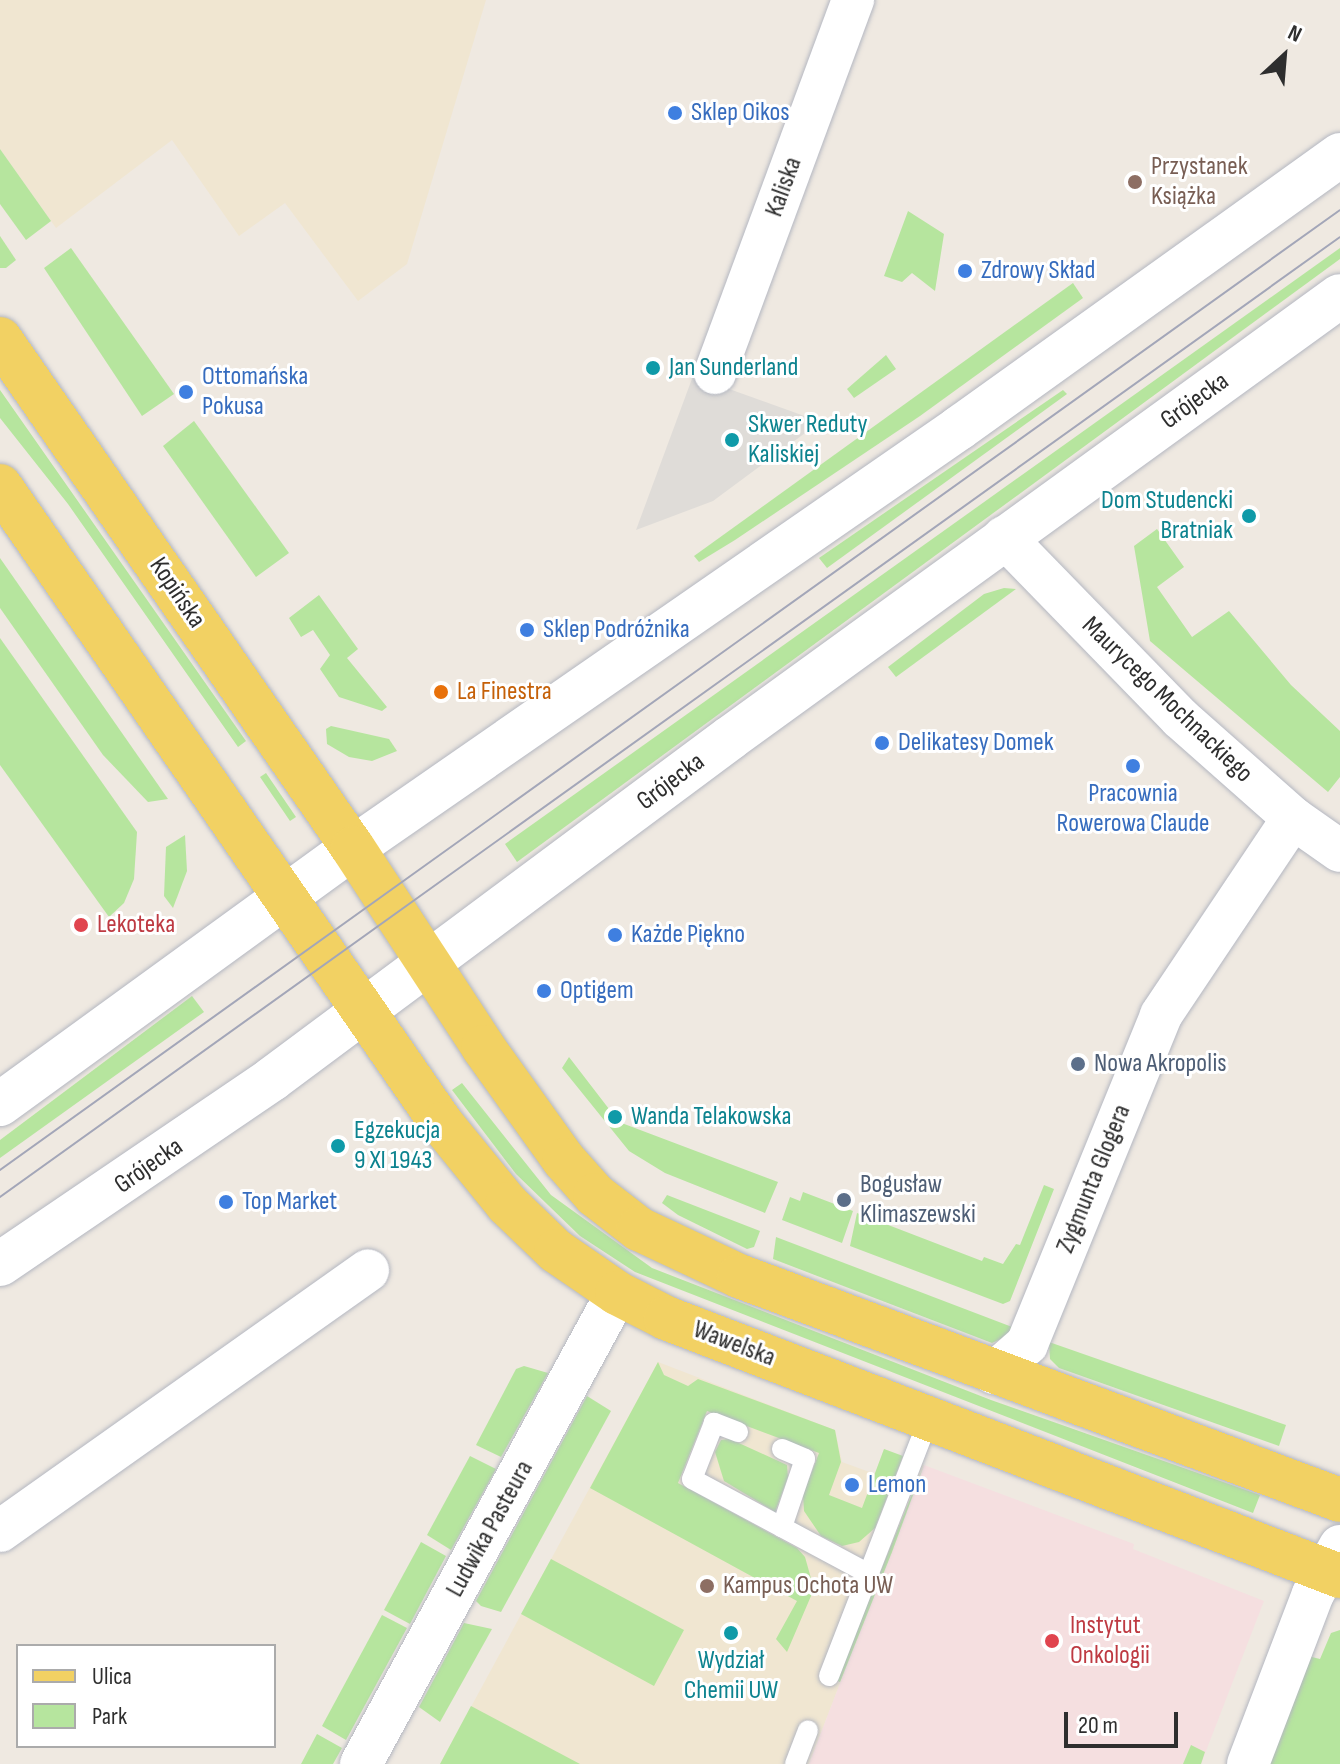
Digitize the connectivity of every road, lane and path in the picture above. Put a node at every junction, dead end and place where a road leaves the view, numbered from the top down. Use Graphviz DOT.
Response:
graph roads {
  1 [pos="853,0"];
  2 [pos="1340,155"];
  3 [pos="1340,296"];
  4 [pos="0,339"];
  5 [pos="715,373"];
  6 [pos="0,486"];
  7 [pos="1004,537"];
  8 [pos="1293,818"];
  9 [pos="353,848"];
  10 [pos="1340,851"];
  11 [pos="286,896"];
  12 [pos="428,962"];
  13 [pos="364,1010"];
  14 [pos="2,1099"];
  15 [pos="0,1264"];
  16 [pos="368,1270"];
  17 [pos="617,1293"];
  18 [pos="994,1373"];
  19 [pos="929,1418"];
  20 [pos="738,1432"];
  21 [pos="782,1449"];
  22 [pos="1340,1500"];
  23 [pos="782,1527"];
  24 [pos="0,1531"];
  25 [pos="1335,1564"];
  26 [pos="869,1574"];
  27 [pos="829,1676"];
  28 [pos="808,1730"];
  29 [pos="361,1764"];
  30 [pos="795,1764"];
  31 [pos="1248,1764"];
  1 -- 5 [label="street, Kaliska"];
  2 -- 9 [label="main road"];
  3 -- 7 [label="main road, Grójecka"];
  4 -- 9 [label="main road, Kopińska"];
  6 -- 11 [label="main road"];
  7 -- 8 [label="street, Maurycego Mochnackiego"];
  7 -- 12 [label="main road, Grójecka"];
  8 -- 10 [label="street, Maurycego Mochnackiego"];
  8 -- 18 [label="street, Zygmunta Glogera"];
  9 -- 11 [label="main road"];
  9 -- 12 [label="main road"];
  11 -- 13 [label="main road, Wawelska"];
  11 -- 14 [label="main road"];
  12 -- 13 [label="main road, Grójecka"];
  12 -- 18 [label="main road"];
  13 -- 15 [label="main road, Grójecka"];
  13 -- 17 [label="main road, Wawelska"];
  16 -- 24 [label="street"];
  17 -- 19 [label="main road, Wawelska"];
  17 -- 29 [label="street, Ludwika Pasteura"];
  18 -- 22 [label="main road"];
  19 -- 25 [label="main road, Wawelska"];
  19 -- 26 [label="lane"];
  20 -- 23 [label="lane"];
  21 -- 23 [label="lane"];
  23 -- 26 [label="lane"];
  25 -- 31 [label="street"];
  26 -- 27 [label="lane"];
  28 -- 30 [label="lane"];
}
